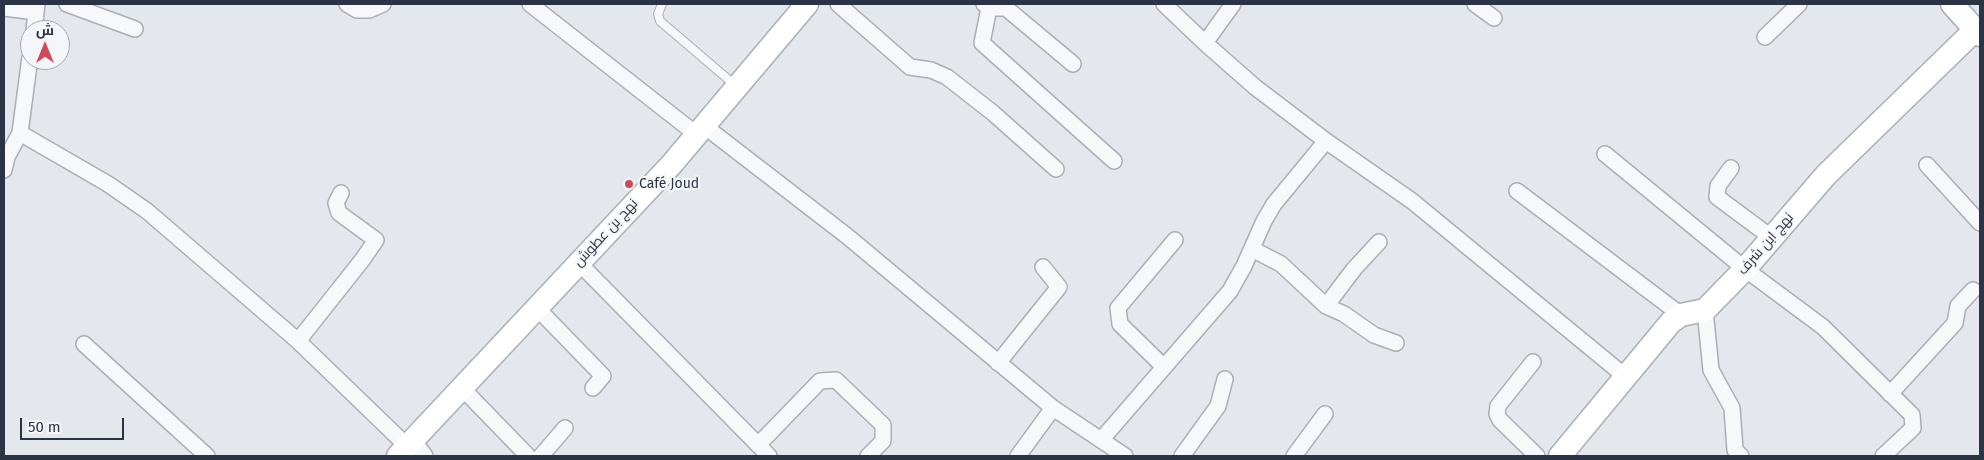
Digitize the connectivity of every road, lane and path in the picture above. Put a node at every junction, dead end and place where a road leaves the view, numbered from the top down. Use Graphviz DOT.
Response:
graph roads {
  1 [pos="67,4"];
  2 [pos="347,4"];
  3 [pos="383,4"];
  4 [pos="530,4"];
  5 [pos="662,4"];
  6 [pos="806,4"];
  7 [pos="838,4"];
  8 [pos="1164,4"];
  9 [pos="1233,4"];
  10 [pos="1475,4"];
  11 [pos="1799,4"];
  12 [pos="1952,4"];
  13 [pos="987,6"];
  14 [pos="4,8"];
  15 [pos="37,8"];
  16 [pos="1494,18"];
  17 [pos="135,29"];
  18 [pos="1978,32"];
  19 [pos="1765,37"];
  20 [pos="1205,43"];
  21 [pos="1073,64"];
  22 [pos="28,70"];
  23 [pos="736,86"];
  24 [pos="700,129"];
  25 [pos="20,133"];
  26 [pos="1326,141"];
  27 [pos="1605,154"];
  28 [pos="1114,161"];
  29 [pos="1927,165"];
  30 [pos="1731,168"];
  31 [pos="1056,169"];
  32 [pos="4,170"];
  33 [pos="1517,191"];
  34 [pos="341,193"];
  35 [pos="1980,223"];
  36 [pos="1772,238"];
  37 [pos="1175,240"];
  38 [pos="1379,242"];
  39 [pos="1252,250"];
  40 [pos="579,263"];
  41 [pos="1043,267"];
  42 [pos="1745,269"];
  43 [pos="1973,290"];
  44 [pos="1326,306"];
  45 [pos="537,308"];
  46 [pos="1705,310"];
  47 [pos="1681,315"];
  48 [pos="298,341"];
  49 [pos="1396,343"];
  50 [pos="84,344"];
  51 [pos="1533,362"];
  52 [pos="998,363"];
  53 [pos="1164,368"];
  54 [pos="1626,377"];
  55 [pos="1225,379"];
  56 [pos="462,388"];
  57 [pos="593,388"];
  58 [pos="1890,394"];
  59 [pos="1053,408"];
  60 [pos="1325,414"];
  61 [pos="565,428"];
  62 [pos="1100,440"];
  63 [pos="758,445"];
  64 [pos="411,450"];
  65 [pos="207,456"];
  66 [pos="528,456"];
  67 [pos="541,456"];
  68 [pos="769,456"];
  69 [pos="868,456"];
  70 [pos="1018,456"];
  71 [pos="1126,456"];
  72 [pos="1182,456"];
  73 [pos="1294,456"];
  74 [pos="1536,456"];
  75 [pos="1560,456"];
  76 [pos="1741,456"];
  77 [pos="1883,456"];
  1 -- 17 [label="street"];
  2 -- 3 [label="street"];
  4 -- 24 [label="street"];
  5 -- 23 [label="lane"];
  6 -- 23 [label="street, نهج بن عطوش"];
  7 -- 31 [label="street"];
  8 -- 20 [label="street"];
  9 -- 20 [label="street"];
  10 -- 16 [label="street"];
  11 -- 19 [label="street"];
  12 -- 18 [label="street"];
  13 -- 21 [label="street"];
  13 -- 28 [label="street"];
  14 -- 15 [label="street"];
  18 -- 36 [label="street, نهج ابن شرف"];
  20 -- 26 [label="street"];
  22 -- 25 [label="street"];
  23 -- 24 [label="street, نهج بن عطوش"];
  24 -- 40 [label="street, نهج بن عطوش"];
  24 -- 52 [label="street"];
  25 -- 32 [label="street"];
  25 -- 48 [label="street"];
  26 -- 39 [label="street"];
  26 -- 54 [label="street"];
  27 -- 42 [label="street"];
  29 -- 35 [label="street"];
  30 -- 36 [label="street"];
  33 -- 47 [label="street"];
  34 -- 48 [label="street"];
  36 -- 42 [label="street, نهج ابن شرف"];
  37 -- 53 [label="street"];
  38 -- 44 [label="street"];
  39 -- 44 [label="street"];
  39 -- 53 [label="street"];
  40 -- 45 [label="street, نهج بن عطوش"];
  40 -- 63 [label="street"];
  41 -- 52 [label="street"];
  42 -- 46 [label="street, نهج ابن شرف"];
  42 -- 58 [label="street"];
  43 -- 58 [label="street"];
  44 -- 49 [label="street"];
  45 -- 56 [label="street, نهج بن عطوش"];
  45 -- 57 [label="street"];
  46 -- 47 [label="street"];
  46 -- 76 [label="street"];
  47 -- 54 [label="street"];
  48 -- 64 [label="street"];
  50 -- 65 [label="street"];
  51 -- 74 [label="street"];
  52 -- 59 [label="street"];
  53 -- 62 [label="street"];
  54 -- 75 [label="street"];
  55 -- 72 [label="street"];
  56 -- 64 [label="street, نهج بن عطوش"];
  56 -- 66 [label="street"];
  58 -- 77 [label="street"];
  59 -- 62 [label="street"];
  59 -- 70 [label="street"];
  60 -- 73 [label="street"];
  61 -- 67 [label="street"];
  62 -- 71 [label="street"];
  63 -- 68 [label="street"];
  63 -- 69 [label="street"];
}
